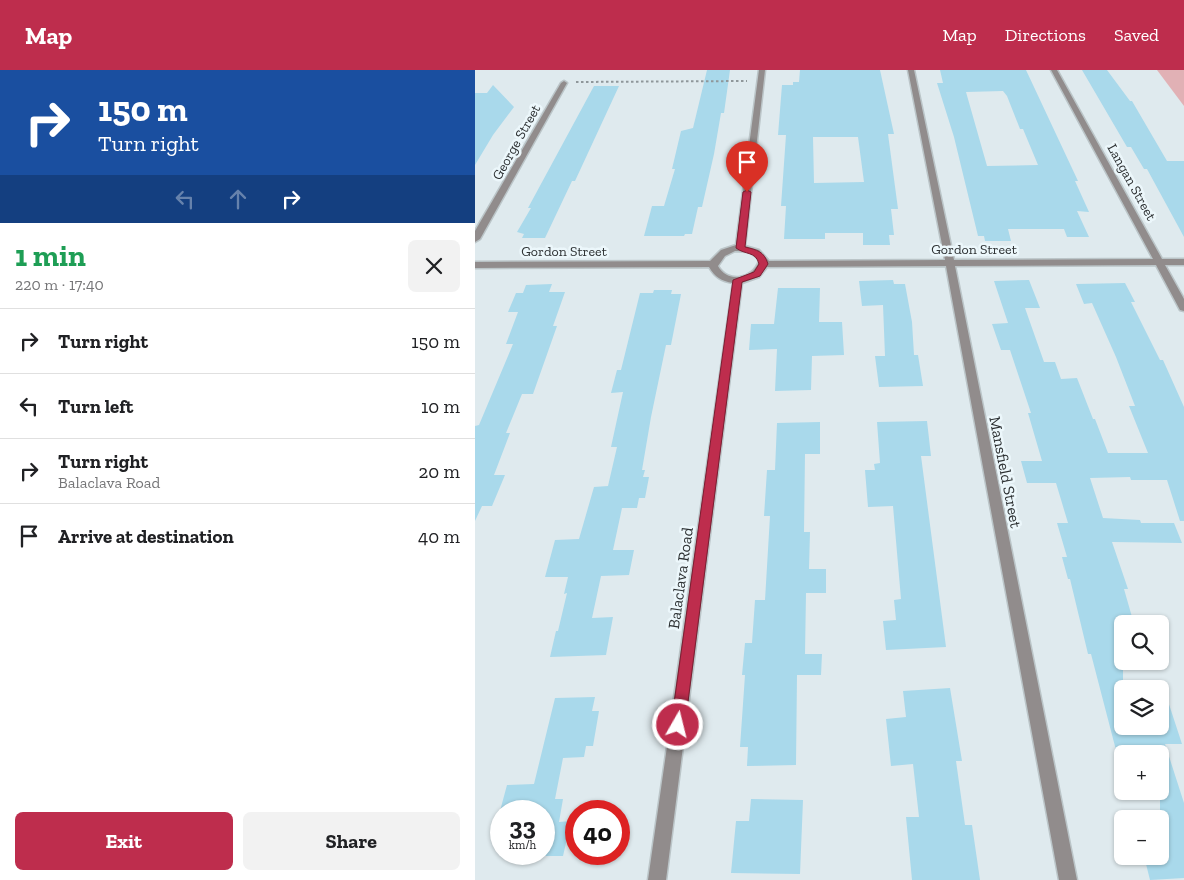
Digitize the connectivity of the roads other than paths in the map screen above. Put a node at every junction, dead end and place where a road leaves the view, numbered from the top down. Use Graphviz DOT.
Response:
graph roads {
  1 [pos="762,70"];
  2 [pos="911,70"];
  3 [pos="1054,70"];
  4 [pos="564,83"];
  5 [pos="475,239"];
  6 [pos="741,248"];
  7 [pos="1159,262"];
  8 [pos="1184,262"];
  9 [pos="950,263"];
  10 [pos="714,264"];
  11 [pos="763,264"];
  12 [pos="475,265"];
  13 [pos="738,280"];
  14 [pos="1184,308"];
  15 [pos="657,880"];
  16 [pos="1068,880"];
  1 -- 6 [label="street"];
  2 -- 9 [label="street, Mansfield Street"];
  3 -- 7 [label="street, Langan Street"];
  4 -- 5 [label="street, George Street"];
  6 -- 10 [label="street"];
  6 -- 11 [label="street"];
  7 -- 8 [label="street, Gordon Street"];
  7 -- 9 [label="street, Gordon Street"];
  7 -- 14 [label="street, Langan Street"];
  9 -- 11 [label="street, Gordon Street"];
  9 -- 16 [label="street, Mansfield Street"];
  10 -- 12 [label="street, Gordon Street"];
  10 -- 13 [label="street"];
  11 -- 13 [label="street"];
  13 -- 15 [label="street, Balaclava Road"];
}
